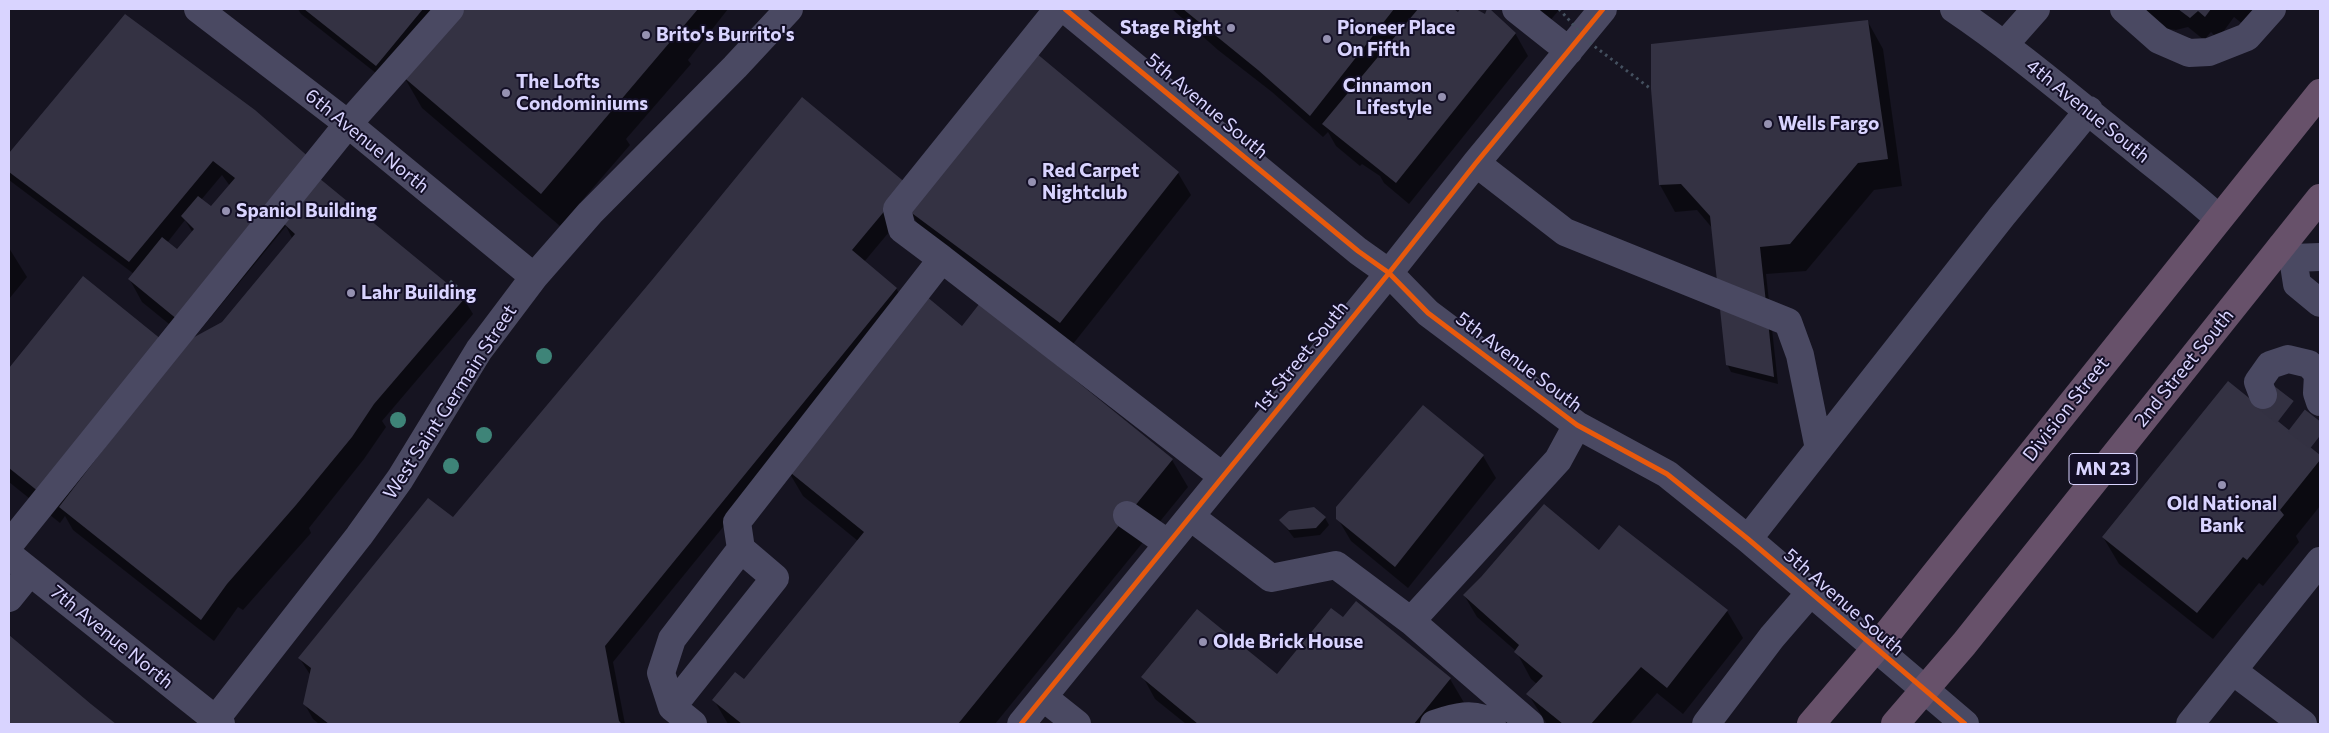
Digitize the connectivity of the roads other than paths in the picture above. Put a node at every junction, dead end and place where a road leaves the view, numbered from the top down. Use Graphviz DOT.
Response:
graph roads {
  1 [pos="198,9"];
  2 [pos="450,9"];
  3 [pos="789,9"];
  4 [pos="1058,9"];
  5 [pos="1065,9"];
  6 [pos="1516,9"];
  7 [pos="1603,9"];
  8 [pos="1954,9"];
  9 [pos="2036,9"];
  10 [pos="2124,9"];
  11 [pos="2272,9"];
  12 [pos="2005,44"];
  13 [pos="1569,51"];
  14 [pos="2320,93"];
  15 [pos="2089,110"];
  16 [pos="348,124"];
  17 [pos="1476,163"];
  18 [pos="2320,198"];
  19 [pos="2218,218"];
  20 [pos="2287,253"];
  21 [pos="2320,257"];
  22 [pos="942,259"];
  23 [pos="1389,273"];
  24 [pos="534,277"];
  25 [pos="2320,303"];
  26 [pos="2319,374"];
  27 [pos="2263,395"];
  28 [pos="2320,402"];
  29 [pos="1577,425"];
  30 [pos="1818,449"];
  31 [pos="1222,476"];
  32 [pos="1127,515"];
  33 [pos="1191,516"];
  34 [pos="1748,539"];
  35 [pos="1167,543"];
  36 [pos="9,545"];
  37 [pos="741,549"];
  38 [pos="9,554"];
  39 [pos="30,572"];
  40 [pos="2317,572"];
  41 [pos="1810,593"];
  42 [pos="9,598"];
  43 [pos="1411,621"];
  44 [pos="1875,649"];
  45 [pos="2233,671"];
  46 [pos="1925,691"];
  47 [pos="1044,697"];
  48 [pos="672,707"];
  49 [pos="216,723"];
  50 [pos="693,724"];
  51 [pos="1021,724"];
  52 [pos="1077,724"];
  53 [pos="1434,724"];
  54 [pos="1492,724"];
  55 [pos="1530,724"];
  56 [pos="1706,724"];
  57 [pos="1811,724"];
  58 [pos="1895,724"];
  59 [pos="1965,724"];
  60 [pos="2190,724"];
  61 [pos="2303,724"];
  1 -- 16 [label="street, 6th Avenue North"];
  2 -- 16 [label="street"];
  3 -- 24 [label="street, West Saint Germain Street"];
  4 -- 22 [label="street"];
  5 -- 23 [label="street, 5th Avenue South"];
  6 -- 13 [label="street"];
  7 -- 13 [label="street, 1st Street South"];
  8 -- 12 [label="street, 4th Avenue South"];
  9 -- 12 [label="street"];
  10 -- 11 [label="street"];
  12 -- 15 [label="street, 4th Avenue South"];
  13 -- 17 [label="street, 1st Street South"];
  14 -- 19 [label="highway, Division Street"];
  15 -- 19 [label="street, 4th Avenue South"];
  15 -- 30 [label="street"];
  16 -- 24 [label="street, 6th Avenue North"];
  16 -- 36 [label="street"];
  17 -- 23 [label="street, 1st Street South"];
  17 -- 30 [label="street"];
  18 -- 20 [label="highway, 2nd Street South / MN 23"];
  19 -- 44 [label="highway, Division Street"];
  20 -- 21 [label="street"];
  20 -- 25 [label="street"];
  20 -- 46 [label="highway, 2nd Street South / MN 23"];
  22 -- 31 [label="street"];
  22 -- 37 [label="street"];
  23 -- 29 [label="street, 5th Avenue South"];
  23 -- 31 [label="street, 1st Street South"];
  24 -- 49 [label="street, West Saint Germain Street"];
  26 -- 27 [label="street"];
  26 -- 28 [label="street"];
  29 -- 34 [label="street, 5th Avenue South"];
  29 -- 43 [label="street"];
  30 -- 34 [label="street"];
  31 -- 33 [label="street, 1st Street South"];
  32 -- 35 [label="street"];
  33 -- 35 [label="street, 1st Street South"];
  33 -- 43 [label="street"];
  34 -- 41 [label="street, 5th Avenue South"];
  35 -- 47 [label="street, 1st Street South"];
  37 -- 48 [label="street"];
  37 -- 48 [label="street"];
  38 -- 39 [label="street, 7th Avenue North"];
  39 -- 42 [label="street"];
  39 -- 49 [label="street, 7th Avenue North"];
  40 -- 45 [label="street"];
  41 -- 44 [label="street, 5th Avenue South"];
  41 -- 56 [label="street"];
  43 -- 55 [label="street"];
  44 -- 46 [label="street, 5th Avenue South"];
  44 -- 57 [label="highway, Division Street"];
  45 -- 60 [label="street"];
  45 -- 61 [label="street"];
  46 -- 58 [label="highway, 2nd Street South / MN 23"];
  46 -- 59 [label="street, 5th Avenue South"];
  47 -- 51 [label="street, 1st Street South"];
  47 -- 52 [label="street"];
  48 -- 50 [label="street"];
  53 -- 54 [label="street"];
}
